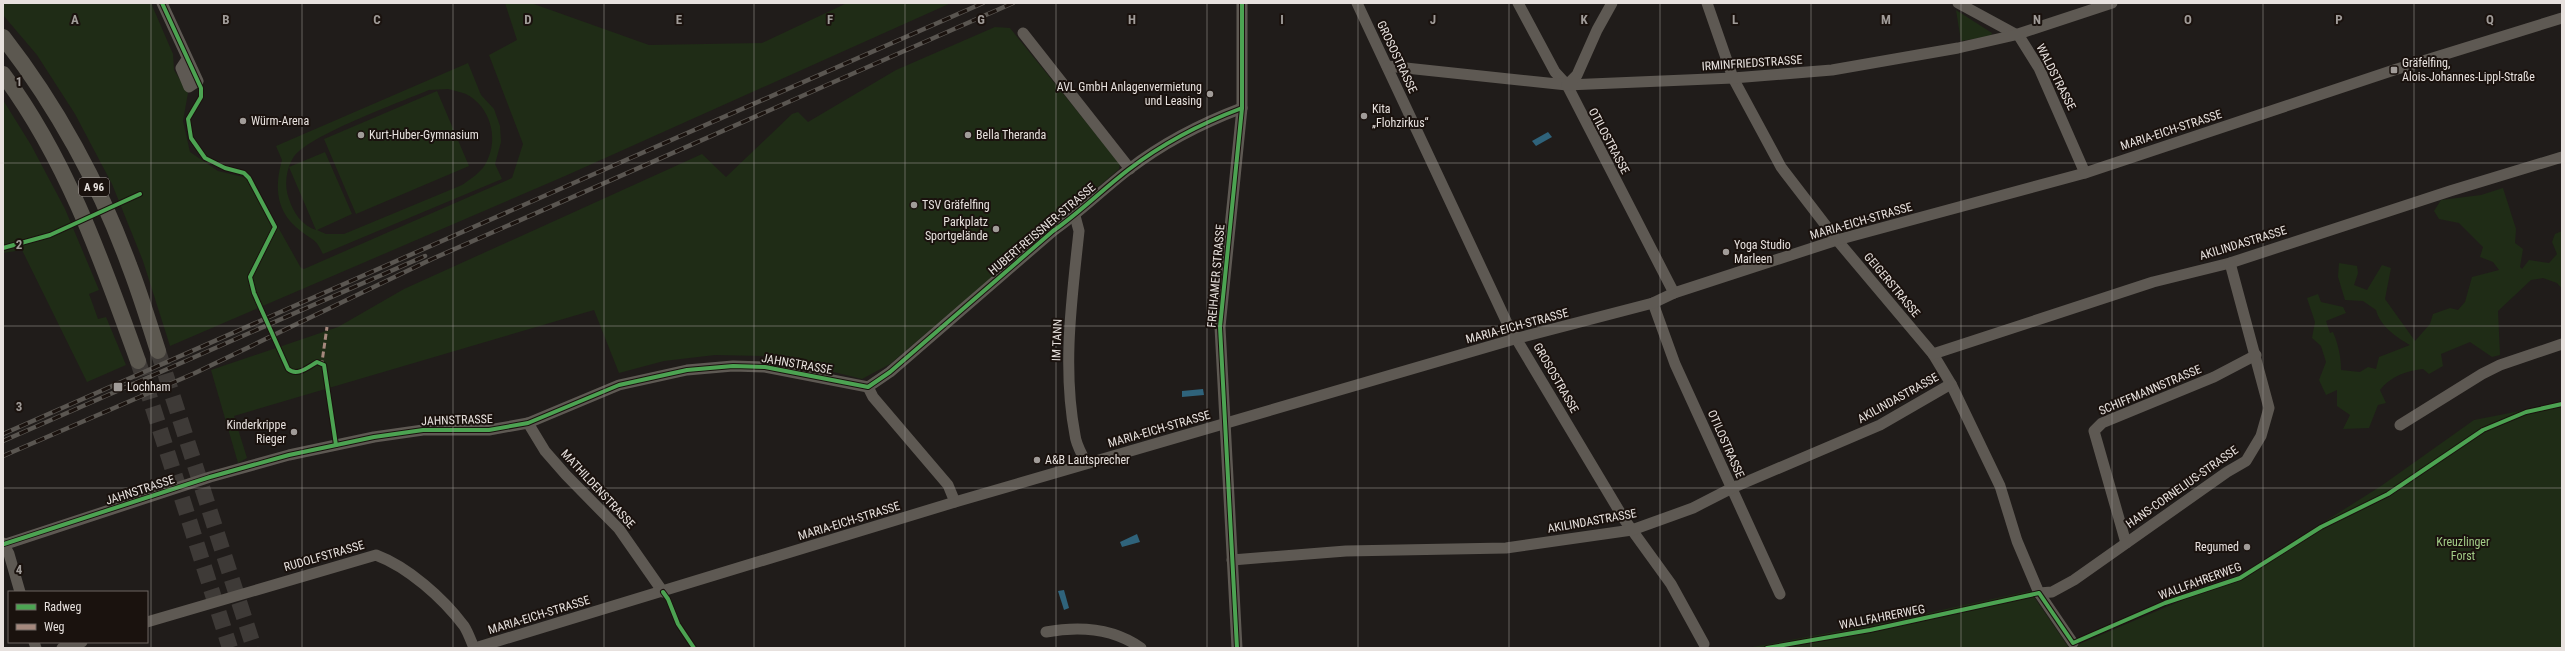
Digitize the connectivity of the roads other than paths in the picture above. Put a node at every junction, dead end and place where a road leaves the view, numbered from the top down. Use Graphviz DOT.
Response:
graph roads {
  1 [pos="162,3"];
  2 [pos="1242,3"];
  3 [pos="1357,3"];
  4 [pos="1518,3"];
  5 [pos="1612,3"];
  6 [pos="1707,3"];
  7 [pos="1958,3"];
  8 [pos="2112,3"];
  9 [pos="2562,18"];
  10 [pos="1023,33"];
  11 [pos="2015,35"];
  12 [pos="3,37"];
  13 [pos="187,59"];
  14 [pos="1387,66"];
  15 [pos="3,74"];
  16 [pos="1733,78"];
  17 [pos="1567,85"];
  18 [pos="1242,108"];
  19 [pos="2562,157"];
  20 [pos="1130,169"];
  21 [pos="2085,173"];
  22 [pos="1075,216"];
  23 [pos="1837,240"];
  24 [pos="2230,263"];
  25 [pos="1674,293"];
  26 [pos="1653,303"];
  27 [pos="1518,338"];
  28 [pos="2562,344"];
  29 [pos="158,352"];
  30 [pos="1933,354"];
  31 [pos="2256,355"];
  32 [pos="138,361"];
  33 [pos="1951,384"];
  34 [pos="868,387"];
  35 [pos="528,422"];
  36 [pos="1225,423"];
  37 [pos="2400,425"];
  38 [pos="1086,463"];
  39 [pos="1732,488"];
  40 [pos="955,502"];
  41 [pos="1632,530"];
  42 [pos="2126,543"];
  43 [pos="3,544"];
  44 [pos="1232,560"];
  45 [pos="20,591"];
  46 [pos="663,592"];
  47 [pos="2039,593"];
  48 [pos="1780,594"];
  49 [pos="148,622"];
  50 [pos="1046,632"];
  51 [pos="79,643"];
  52 [pos="2073,643"];
  53 [pos="1704,644"];
  54 [pos="62,648"];
  55 [pos="474,648"];
  56 [pos="1141,648"];
  57 [pos="1237,648"];
  1 -- 13 [label="street"];
  2 -- 18 [label="street, FREIHAMER STRASSE"];
  3 -- 14 [label="street, GROSOSTRASSE"];
  4 -- 17 [label="street, OTILOSTRASSE"];
  5 -- 17 [label="street"];
  6 -- 16 [label="street, GEIGERSTRASSE"];
  7 -- 11 [label="street, WALDSTRASSE"];
  8 -- 11 [label="street, IRMINFRIEDSTRASSE"];
  9 -- 21 [label="street, MARIA-EICH-STRASSE"];
  10 -- 20 [label="street"];
  11 -- 16 [label="street, IRMINFRIEDSTRASSE"];
  11 -- 21 [label="street, WALDSTRASSE"];
  12 -- 29 [label="highway, A 96"];
  14 -- 17 [label="street, IRMINFRIEDSTRASSE"];
  14 -- 27 [label="street, GROSOSTRASSE"];
  15 -- 32 [label="highway, A 96"];
  16 -- 17 [label="street, IRMINFRIEDSTRASSE"];
  16 -- 23 [label="street, GEIGERSTRASSE"];
  17 -- 25 [label="street, OTILOSTRASSE"];
  18 -- 20 [label="street, HUBERT-REISSNER-STRASSE"];
  18 -- 36 [label="street, FREIHAMER STRASSE"];
  19 -- 24 [label="street, AKILINDASTRASSE"];
  20 -- 22 [label="street, HUBERT-REISSNER-STRASSE"];
  21 -- 23 [label="street, MARIA-EICH-STRASSE"];
  22 -- 34 [label="street, HUBERT-REISSNER-STRASSE"];
  22 -- 38 [label="street, IM TANN"];
  23 -- 25 [label="street, MARIA-EICH-STRASSE"];
  23 -- 30 [label="street, GEIGERSTRASSE"];
  24 -- 30 [label="street, AKILINDASTRASSE"];
  24 -- 31 [label="street, HANS-CORNELIUS-STRASSE"];
  25 -- 26 [label="street, MARIA-EICH-STRASSE"];
  26 -- 27 [label="street, MARIA-EICH-STRASSE"];
  26 -- 39 [label="street, OTILOSTRASSE"];
  27 -- 36 [label="street, MARIA-EICH-STRASSE"];
  27 -- 41 [label="street, GROSOSTRASSE"];
  28 -- 37 [label="street"];
  30 -- 33 [label="street, GEIGERSTRASSE"];
  31 -- 42 [label="street, HANS-CORNELIUS-STRASSE"];
  31 -- 42 [label="street, SCHIFFMANNSTRASSE"];
  33 -- 39 [label="street, AKILINDASTRASSE"];
  33 -- 47 [label="street, GEIGERSTRASSE"];
  34 -- 35 [label="street, JAHNSTRASSE"];
  34 -- 40 [label="street"];
  35 -- 43 [label="street, JAHNSTRASSE"];
  35 -- 46 [label="street, MATHILDENSTRASSE"];
  36 -- 38 [label="street, MARIA-EICH-STRASSE"];
  36 -- 44 [label="street, FREIHAMER STRASSE"];
  38 -- 40 [label="street, MARIA-EICH-STRASSE"];
  39 -- 41 [label="street, AKILINDASTRASSE"];
  39 -- 48 [label="street, OTILOSTRASSE"];
  40 -- 46 [label="street, MARIA-EICH-STRASSE"];
  41 -- 44 [label="street, AKILINDASTRASSE"];
  41 -- 53 [label="street, GROSOSTRASSE"];
  42 -- 47 [label="street, HANS-CORNELIUS-STRASSE"];
  43 -- 45 [label="street"];
  44 -- 57 [label="street, FREIHAMER STRASSE"];
  46 -- 55 [label="street, MARIA-EICH-STRASSE"];
  47 -- 52 [label="street"];
  49 -- 55 [label="street, RUDOLFSTRASSE"];
  50 -- 56 [label="street"];
  51 -- 54 [label="street"];
}
